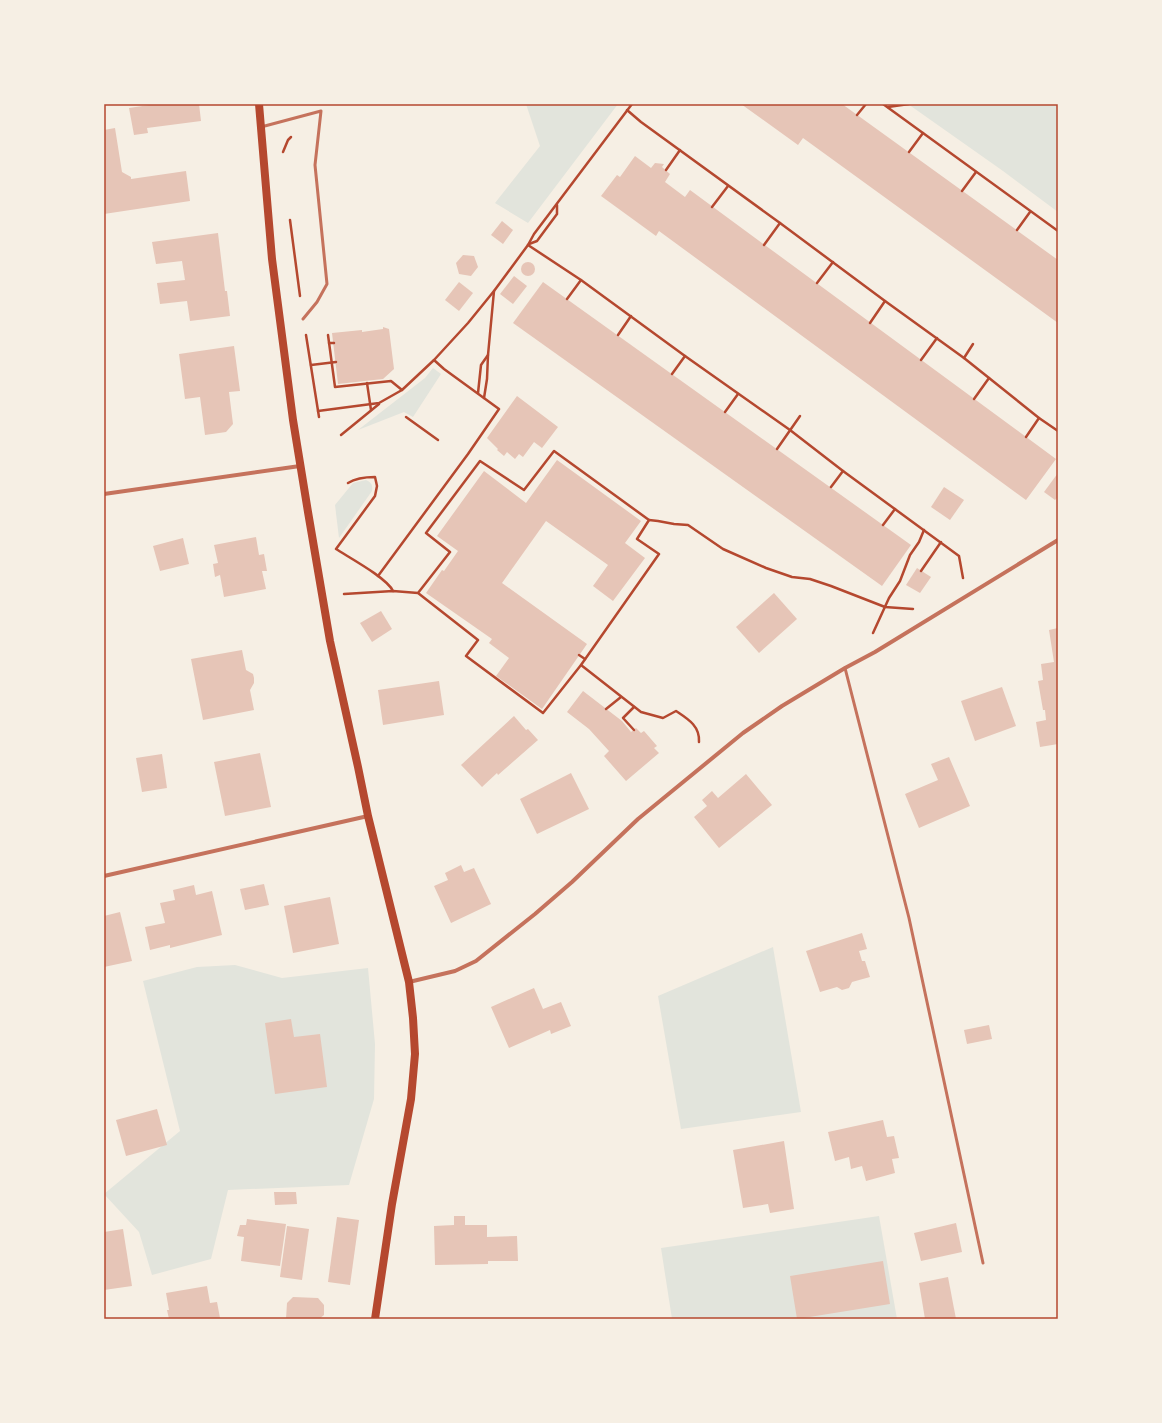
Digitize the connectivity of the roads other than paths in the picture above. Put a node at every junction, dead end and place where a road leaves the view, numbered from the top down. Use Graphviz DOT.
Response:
graph roads {
  1 [pos="260,104"];
  2 [pos="261,127"];
  3 [pos="303,319"];
  4 [pos="300,466"];
  5 [pos="104,494"];
  6 [pos="1058,540"];
  7 [pos="845,668"];
  8 [pos="368,816"];
  9 [pos="104,876"];
  10 [pos="409,982"];
  11 [pos="983,1263"];
  12 [pos="375,1319"];
  1 -- 2 [label="main road"];
  2 -- 3 [label="lane"];
  2 -- 4 [label="main road"];
  4 -- 5 [label="street"];
  4 -- 8 [label="main road"];
  6 -- 7 [label="street"];
  7 -- 10 [label="street"];
  7 -- 11 [label="lane"];
  8 -- 9 [label="street"];
  8 -- 10 [label="main road"];
  10 -- 12 [label="main road"];
}
